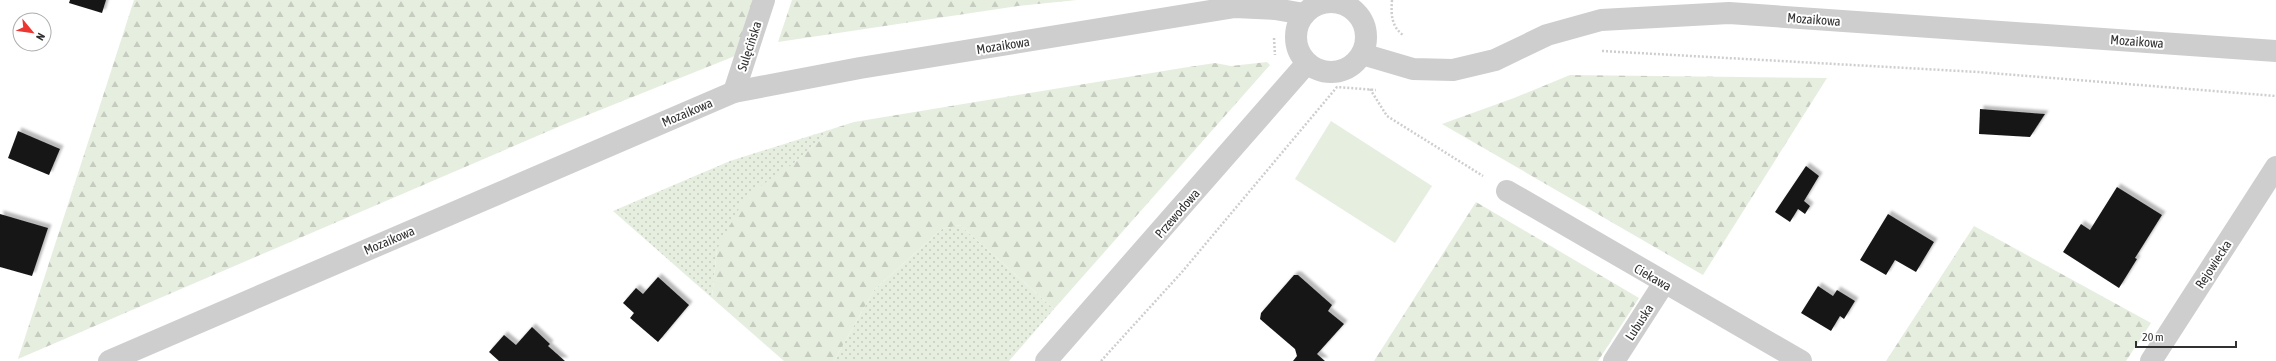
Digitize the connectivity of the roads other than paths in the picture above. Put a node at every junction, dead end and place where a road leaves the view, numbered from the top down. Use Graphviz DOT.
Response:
graph roads {
  1 [pos="764,0"];
  2 [pos="1353,4"];
  3 [pos="1304,14"];
  4 [pos="2276,51"];
  5 [pos="1362,54"];
  6 [pos="1307,63"];
  7 [pos="734,92"];
  8 [pos="2276,168"];
  9 [pos="1507,191"];
  10 [pos="1664,283"];
  11 [pos="109,361"];
  12 [pos="1046,361"];
  13 [pos="1614,361"];
  14 [pos="1801,361"];
  15 [pos="2151,361"];
  1 -- 7 [label="street, Sulęcińska"];
  2 -- 3 [label="street"];
  2 -- 5 [label="street"];
  3 -- 6 [label="street"];
  3 -- 7 [label="street, Mozaikowa"];
  4 -- 5 [label="street, Mozaikowa"];
  5 -- 6 [label="street"];
  6 -- 12 [label="street, Przewodowa"];
  7 -- 11 [label="street, Mozaikowa"];
  8 -- 15 [label="street, Rejowiecka"];
  9 -- 10 [label="street, Ciekawa"];
  10 -- 13 [label="street, Lubuska"];
  10 -- 14 [label="street, Ciekawa"];
}
